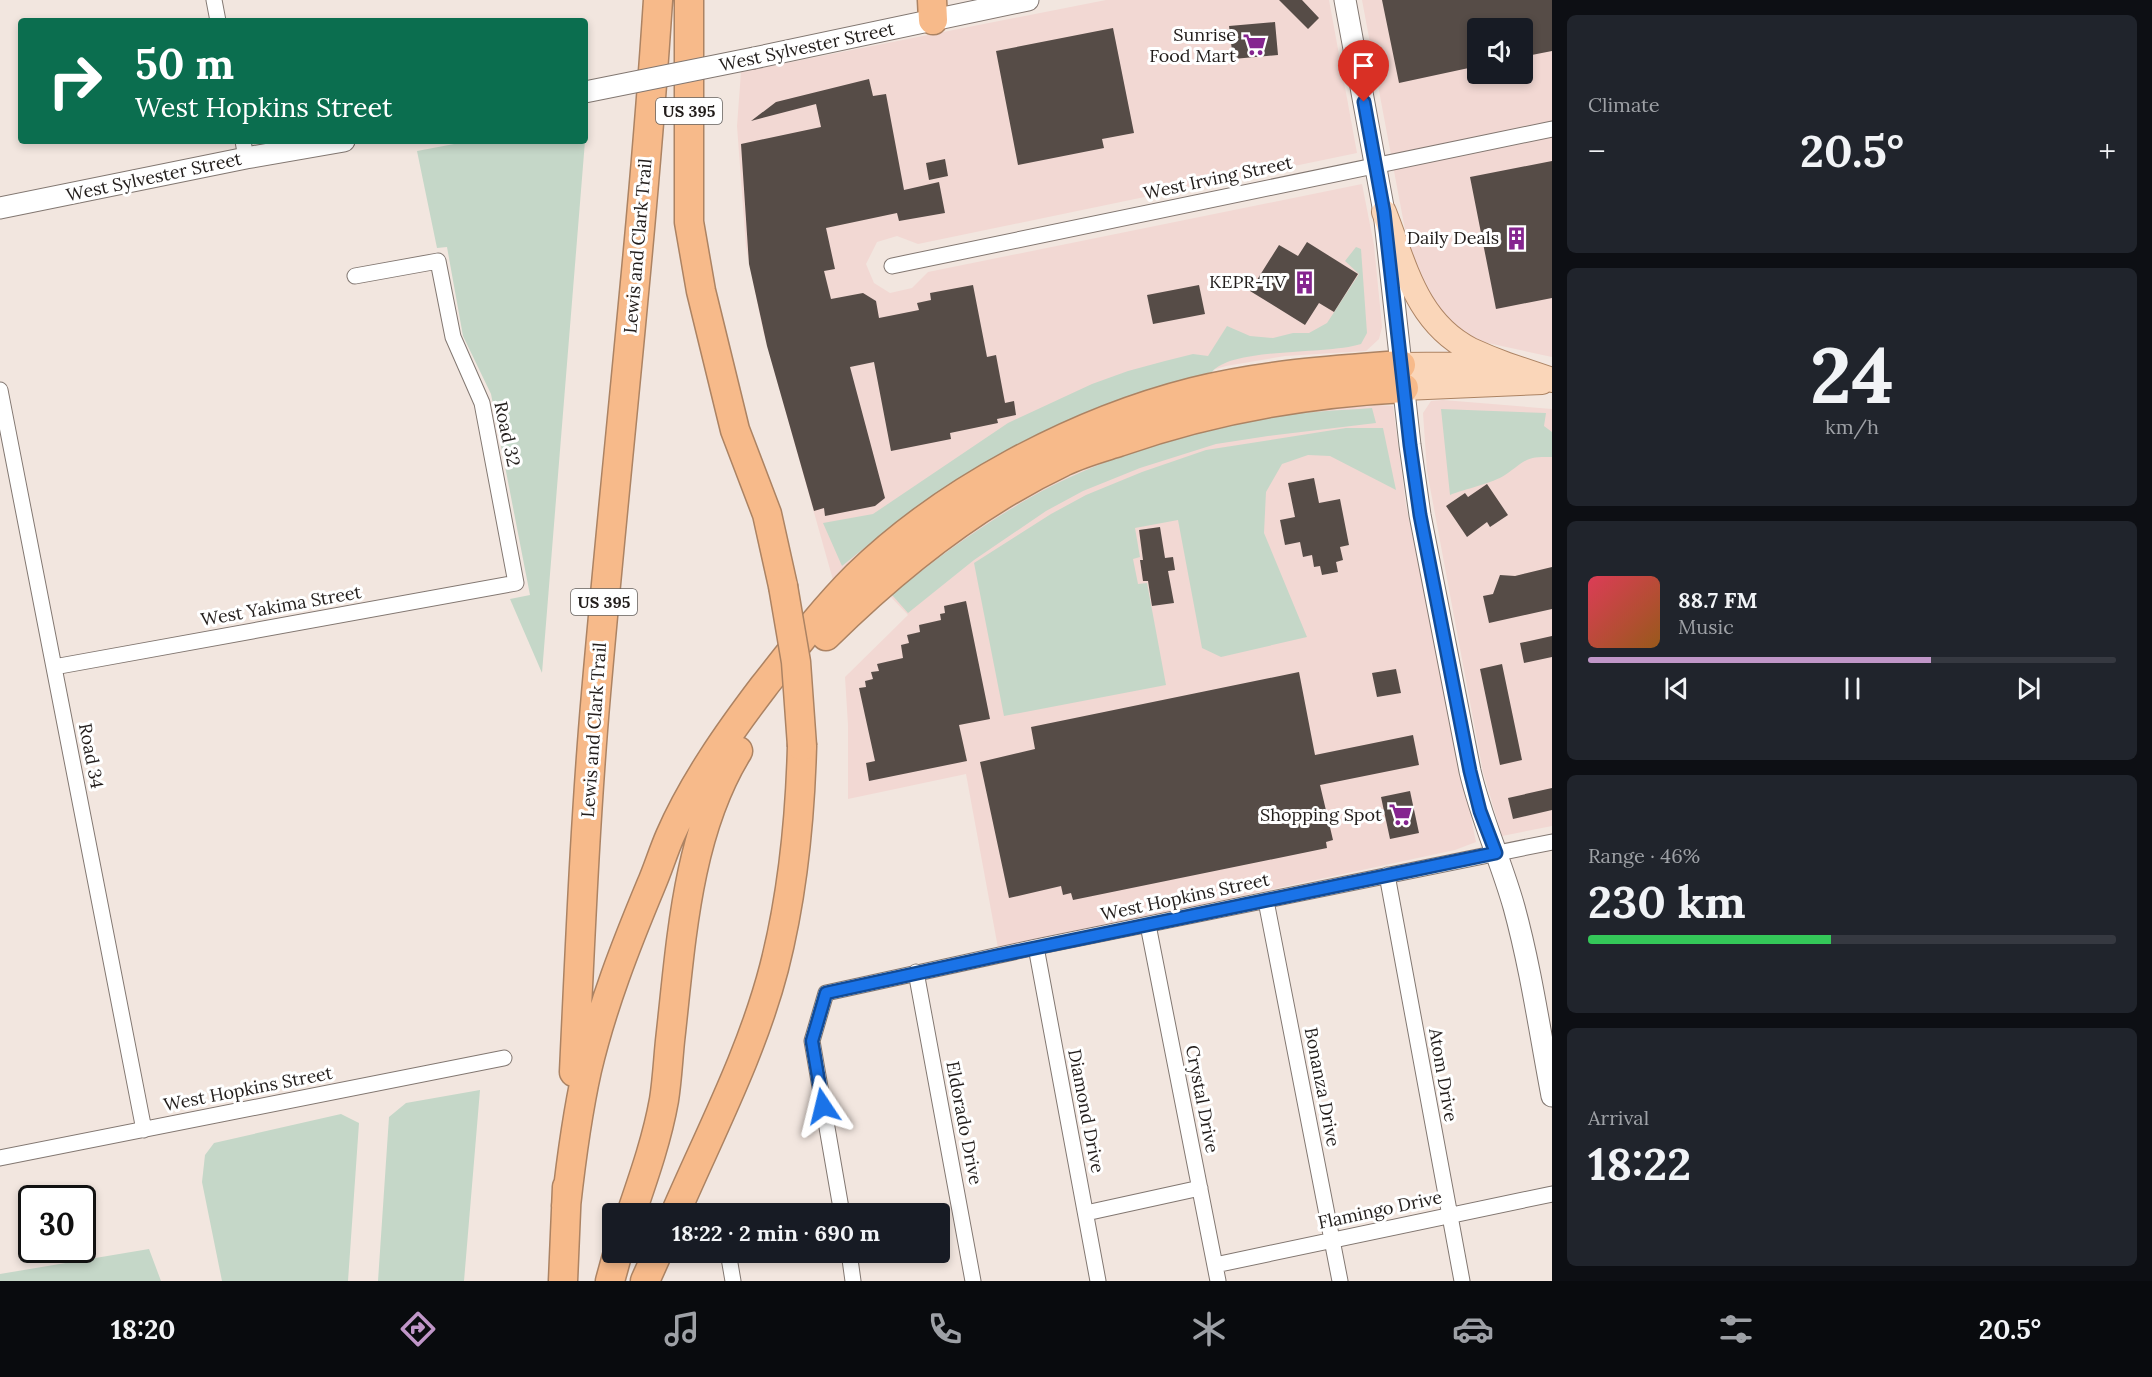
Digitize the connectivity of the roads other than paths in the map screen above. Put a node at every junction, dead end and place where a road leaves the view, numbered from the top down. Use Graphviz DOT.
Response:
graph roads {
  1 [pos="213,0"];
  2 [pos="658,0"];
  3 [pos="689,0"];
  4 [pos="708,0"];
  5 [pos="1028,0"];
  6 [pos="1345,0"];
  7 [pos="933,10"];
  8 [pos="217,18"];
  9 [pos="588,91"];
  10 [pos="1552,129"];
  11 [pos="306,144"];
  12 [pos="244,149"];
  13 [pos="1376,166"];
  14 [pos="0,208"];
  15 [pos="1384,212"];
  16 [pos="892,266"];
  17 [pos="356,276"];
  18 [pos="701,291"];
  19 [pos="1505,364"];
  20 [pos="1402,376"];
  21 [pos="1552,381"];
  22 [pos="0,390"];
  23 [pos="516,583"];
  24 [pos="54,667"];
  25 [pos="1552,842"];
  26 [pos="1496,853"];
  27 [pos="1387,875"];
  28 [pos="1266,901"];
  29 [pos="1148,925"];
  30 [pos="1036,947"];
  31 [pos="916,972"];
  32 [pos="1546,1036"];
  33 [pos="504,1058"];
  34 [pos="1552,1096"];
  35 [pos="144,1130"];
  36 [pos="0,1158"];
  37 [pos="1200,1188"];
  38 [pos="1552,1194"];
  39 [pos="635,1203"];
  40 [pos="680,1203"];
  41 [pos="840,1203"];
  42 [pos="566,1206"];
  43 [pos="1086,1213"];
  44 [pos="1449,1215"];
  45 [pos="1333,1240"];
  46 [pos="615,1263"];
  47 [pos="653,1263"];
  48 [pos="730,1263"];
  49 [pos="851,1263"];
  50 [pos="1215,1264"];
  51 [pos="562,1281"];
  52 [pos="610,1281"];
  53 [pos="645,1281"];
  54 [pos="733,1281"];
  55 [pos="854,1281"];
  56 [pos="974,1281"];
  57 [pos="1098,1281"];
  58 [pos="1218,1281"];
  59 [pos="1340,1281"];
  60 [pos="1462,1281"];
  1 -- 8 [label="street"];
  2 -- 42 [label="highway, Lewis and Clark Trail / US 395"];
  3 -- 18 [label="highway, US 395"];
  4 -- 18 [label="highway"];
  5 -- 7 [label="street, West Sylvester Street"];
  6 -- 13 [label="street"];
  7 -- 9 [label="street, West Sylvester Street, bridge"];
  10 -- 13 [label="street, West Irving Street"];
  11 -- 12 [label="street, West Sylvester Street"];
  12 -- 14 [label="street, West Sylvester Street"];
  13 -- 15 [label="street"];
  13 -- 16 [label="street, West Irving Street"];
  15 -- 19 [label="main road"];
  15 -- 20 [label="street"];
  17 -- 23 [label="street, Road 32"];
  18 -- 40 [label="highway, US 395, bridge"];
  19 -- 20 [label="main road"];
  19 -- 21 [label="main road"];
  20 -- 21 [label="main road"];
  20 -- 26 [label="street"];
  20 -- 39 [label="highway"];
  20 -- 42 [label="highway"];
  22 -- 24 [label="street, Road 34"];
  23 -- 24 [label="street, West Yakima Street"];
  24 -- 35 [label="street, Road 34"];
  25 -- 26 [label="street, West Hopkins Street"];
  26 -- 27 [label="street, West Hopkins Street"];
  26 -- 32 [label="street"];
  27 -- 28 [label="street, West Hopkins Street"];
  27 -- 44 [label="street, Atom Drive"];
  28 -- 29 [label="street, West Hopkins Street"];
  28 -- 45 [label="street, Bonanza Drive"];
  29 -- 30 [label="street, West Hopkins Street"];
  29 -- 37 [label="street, Crystal Drive"];
  30 -- 31 [label="street, West Hopkins Street"];
  30 -- 43 [label="street, Diamond Drive"];
  31 -- 41 [label="street, West Hopkins Street"];
  31 -- 56 [label="street, Eldorado Drive"];
  32 -- 34 [label="street"];
  33 -- 35 [label="street, West Hopkins Street"];
  35 -- 36 [label="street, West Hopkins Street"];
  37 -- 43 [label="street"];
  37 -- 50 [label="street, Crystal Drive"];
  38 -- 44 [label="street, Flamingo Drive"];
  42 -- 51 [label="highway, Lewis and Clark Trail / US 395"];
  43 -- 57 [label="street, Diamond Drive"];
  44 -- 45 [label="street, Flamingo Drive"];
  44 -- 60 [label="street, Atom Drive"];
  45 -- 50 [label="street, Flamingo Drive"];
  45 -- 59 [label="street, Bonanza Drive"];
  46 -- 52 [label="highway"];
  47 -- 53 [label="highway"];
  48 -- 54 [label="street"];
  49 -- 55 [label="street"];
  50 -- 58 [label="street, Crystal Drive"];
}
